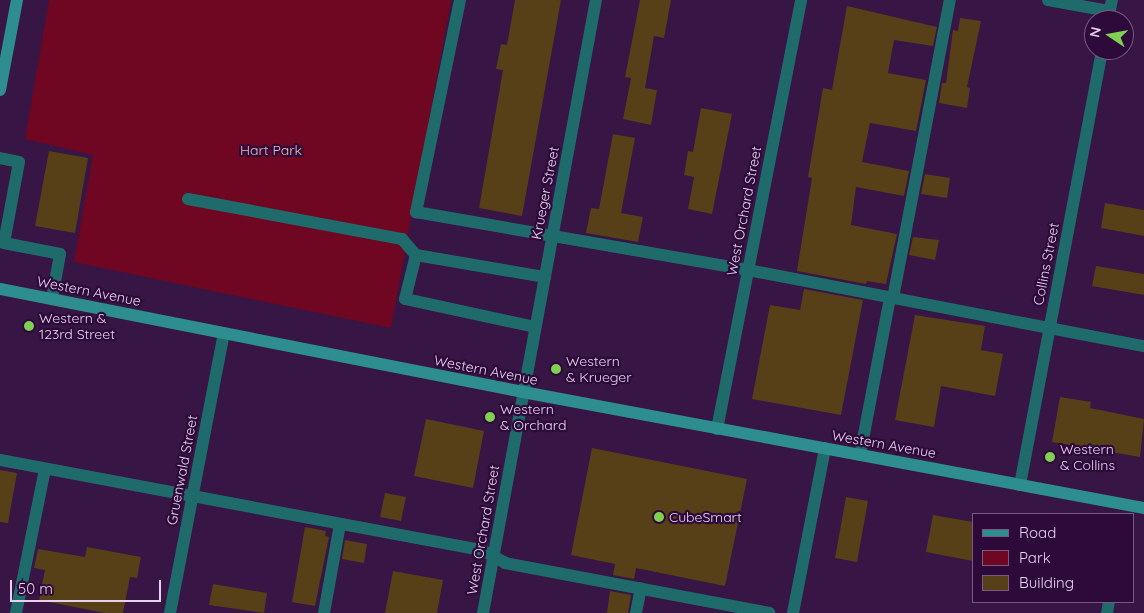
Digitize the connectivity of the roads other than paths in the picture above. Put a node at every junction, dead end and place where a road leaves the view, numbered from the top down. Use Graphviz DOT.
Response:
graph roads {
  1 [pos="17,0"];
  2 [pos="460,0"];
  3 [pos="596,0"];
  4 [pos="801,0"];
  5 [pos="950,0"];
  6 [pos="1048,0"];
  7 [pos="1110,10"];
  8 [pos="4,52"];
  9 [pos="1100,60"];
  10 [pos="0,90"];
  11 [pos="0,158"];
  12 [pos="188,199"];
  13 [pos="552,235"];
  14 [pos="416,255"];
  15 [pos="748,270"];
  16 [pos="545,277"];
  17 [pos="0,289"];
  18 [pos="891,298"];
  19 [pos="52,299"];
  20 [pos="535,327"];
  21 [pos="1049,328"];
  22 [pos="224,333"];
  23 [pos="1144,346"];
  24 [pos="523,392"];
  25 [pos="717,428"];
  26 [pos="825,448"];
  27 [pos="860,455"];
  28 [pos="0,460"];
  29 [pos="45,469"];
  30 [pos="1020,484"];
  31 [pos="192,496"];
  32 [pos="1144,508"];
  33 [pos="1126,510"];
  34 [pos="340,524"];
  35 [pos="494,557"];
  36 [pos="641,588"];
  37 [pos="16,613"];
  38 [pos="170,613"];
  39 [pos="324,613"];
  40 [pos="483,613"];
  41 [pos="636,613"];
  42 [pos="769,613"];
  43 [pos="793,613"];
  1 -- 8 [label="main road"];
  2 -- 13 [label="street"];
  3 -- 13 [label="street, Krueger Street"];
  4 -- 15 [label="street, West Orchard Street"];
  5 -- 18 [label="street"];
  6 -- 7 [label="street"];
  8 -- 10 [label="main road"];
  9 -- 21 [label="street, Collins Street"];
  11 -- 19 [label="street"];
  12 -- 14 [label="street"];
  13 -- 15 [label="street"];
  13 -- 16 [label="street, Krueger Street"];
  14 -- 16 [label="street"];
  14 -- 20 [label="street"];
  15 -- 18 [label="street"];
  15 -- 25 [label="street, West Orchard Street"];
  16 -- 20 [label="street, Krueger Street"];
  17 -- 19 [label="main road, Western Avenue"];
  18 -- 21 [label="street"];
  18 -- 27 [label="street"];
  19 -- 22 [label="main road, Western Avenue"];
  20 -- 24 [label="street, Krueger Street"];
  21 -- 23 [label="street"];
  21 -- 30 [label="street, Collins Street"];
  22 -- 24 [label="main road, Western Avenue"];
  22 -- 31 [label="street, Gruenwald Street"];
  24 -- 25 [label="main road, Western Avenue"];
  24 -- 35 [label="street, West Orchard Street"];
  25 -- 26 [label="main road, Western Avenue"];
  26 -- 27 [label="main road, Western Avenue"];
  26 -- 43 [label="street"];
  27 -- 30 [label="main road, Western Avenue"];
  28 -- 29 [label="street"];
  29 -- 31 [label="street"];
  29 -- 37 [label="street"];
  30 -- 33 [label="main road, Western Avenue"];
  31 -- 34 [label="street"];
  31 -- 38 [label="street, Gruenwald Street"];
  32 -- 33 [label="main road, Western Avenue"];
  34 -- 35 [label="street"];
  34 -- 39 [label="street"];
  35 -- 36 [label="street"];
  35 -- 40 [label="street, West Orchard Street"];
  36 -- 41 [label="street"];
  36 -- 42 [label="street"];
}
